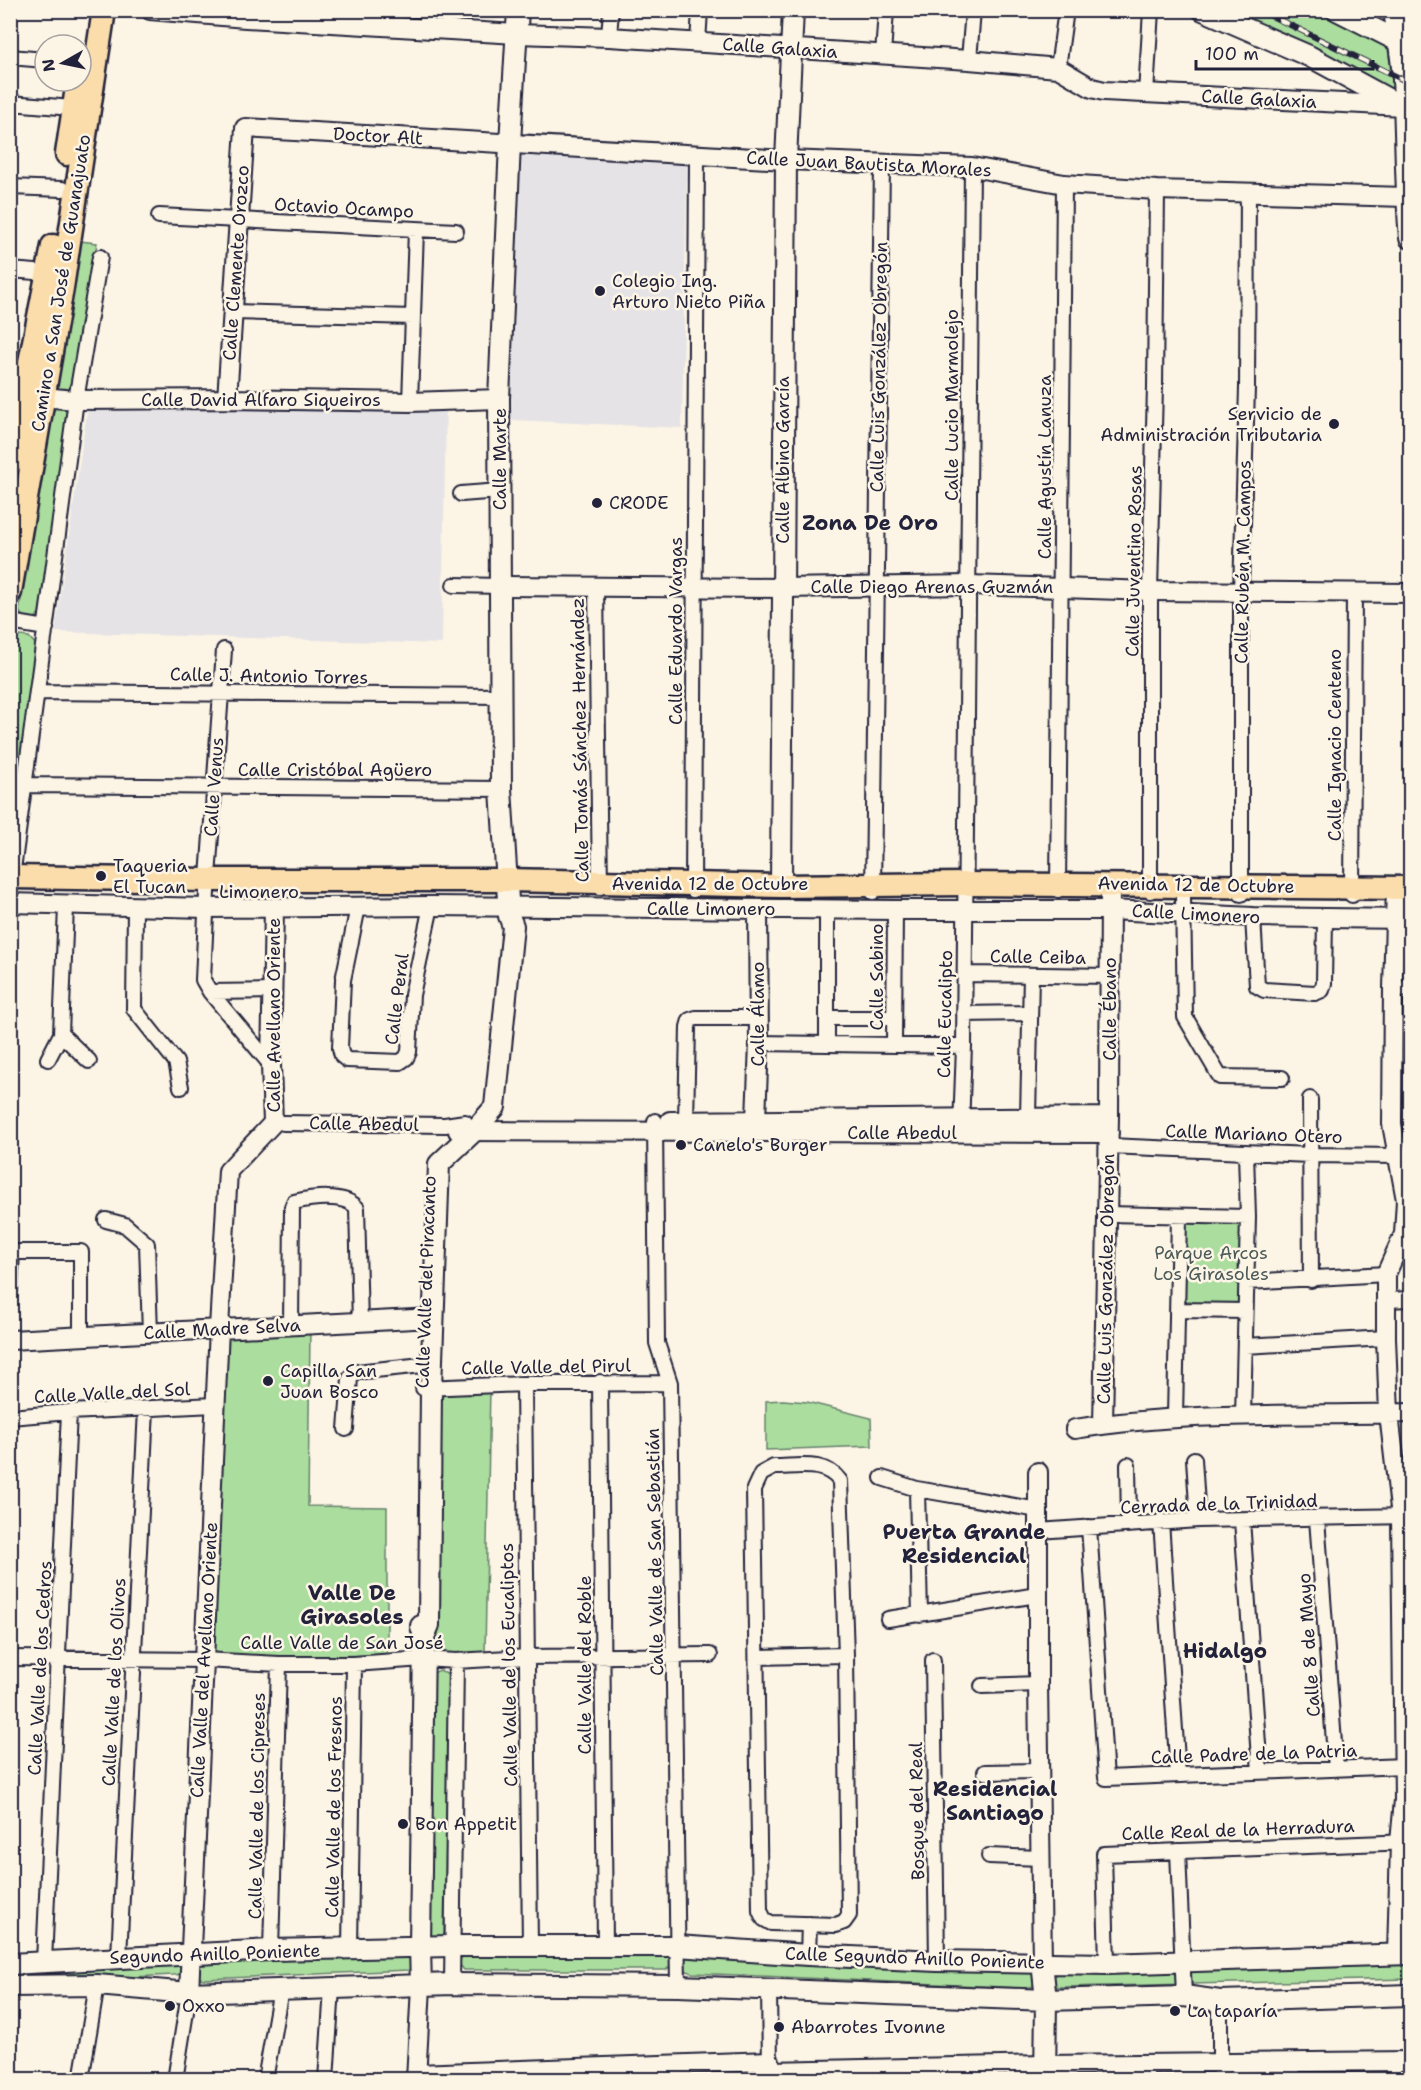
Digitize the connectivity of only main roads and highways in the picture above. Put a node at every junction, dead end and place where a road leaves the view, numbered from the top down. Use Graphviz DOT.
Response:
graph roads {
  1 [pos="91,10"];
  2 [pos="104,10"];
  3 [pos="518,10"];
  4 [pos="793,10"];
  5 [pos="1203,10"];
  6 [pos="1337,10"];
  7 [pos="1402,29"];
  8 [pos="87,33"];
  9 [pos="76,93"];
  10 [pos="1407,108"];
  11 [pos="1410,238"];
  12 [pos="55,280"];
  13 [pos="33,396"];
  14 [pos="10,464"];
  15 [pos="10,591"];
  16 [pos="11,882"];
  17 [pos="1150,891"];
  18 [pos="1242,891"];
  19 [pos="780,896"];
  20 [pos="508,899"];
  21 [pos="1403,902"];
  22 [pos="420,1947"];
  23 [pos="1404,1954"];
  24 [pos="1042,1962"];
  25 [pos="10,1964"];
  26 [pos="10,1986"];
  27 [pos="421,1986"];
  28 [pos="1410,1995"];
  29 [pos="1046,2000"];
  30 [pos="1045,2072"];
  1 -- 8 [label="main road"];
  2 -- 12 [label="main road, Camino a San José de Guanajuato"];
  3 -- 20 [label="main road, Calle Marte"];
  4 -- 19 [label="main road, Calle Albino García"];
  5 -- 10 [label="main road"];
  6 -- 7 [label="main road"];
  7 -- 10 [label="main road"];
  9 -- 12 [label="main road, Camino a San José de Guanajuato"];
  10 -- 11 [label="main road"];
  12 -- 13 [label="main road, Camino a San José de Guanajuato"];
  13 -- 14 [label="main road, Camino a San José de Guanajuato"];
  13 -- 15 [label="main road, Camino a San José de Guanajuato"];
  16 -- 20 [label="main road, Avenida 12 de Octubre"];
  17 -- 18 [label="main road, Avenida 12 de Octubre"];
  17 -- 18 [label="main road, Avenida 12 de Octubre"];
  17 -- 19 [label="main road, Avenida 12 de Octubre"];
  18 -- 21 [label="main road, Avenida 12 de Octubre"];
  19 -- 20 [label="main road, Avenida 12 de Octubre"];
  20 -- 22 [label="main road, Calle Valle del Piracanto"];
  22 -- 24 [label="main road, Calle Segundo Anillo Poniente"];
  22 -- 25 [label="main road, Segundo Anillo Poniente"];
  22 -- 27 [label="main road, Calle Valle del Piracanto"];
  23 -- 24 [label="main road, Calle Segundo Anillo Poniente"];
  24 -- 29 [label="main road"];
  26 -- 27 [label="main road, Segundo Anillo Poniente"];
  27 -- 29 [label="main road, Calle Segundo Anillo Poniente"];
  28 -- 29 [label="main road, Calle Segundo Anillo Poniente"];
  29 -- 30 [label="main road"];
}
